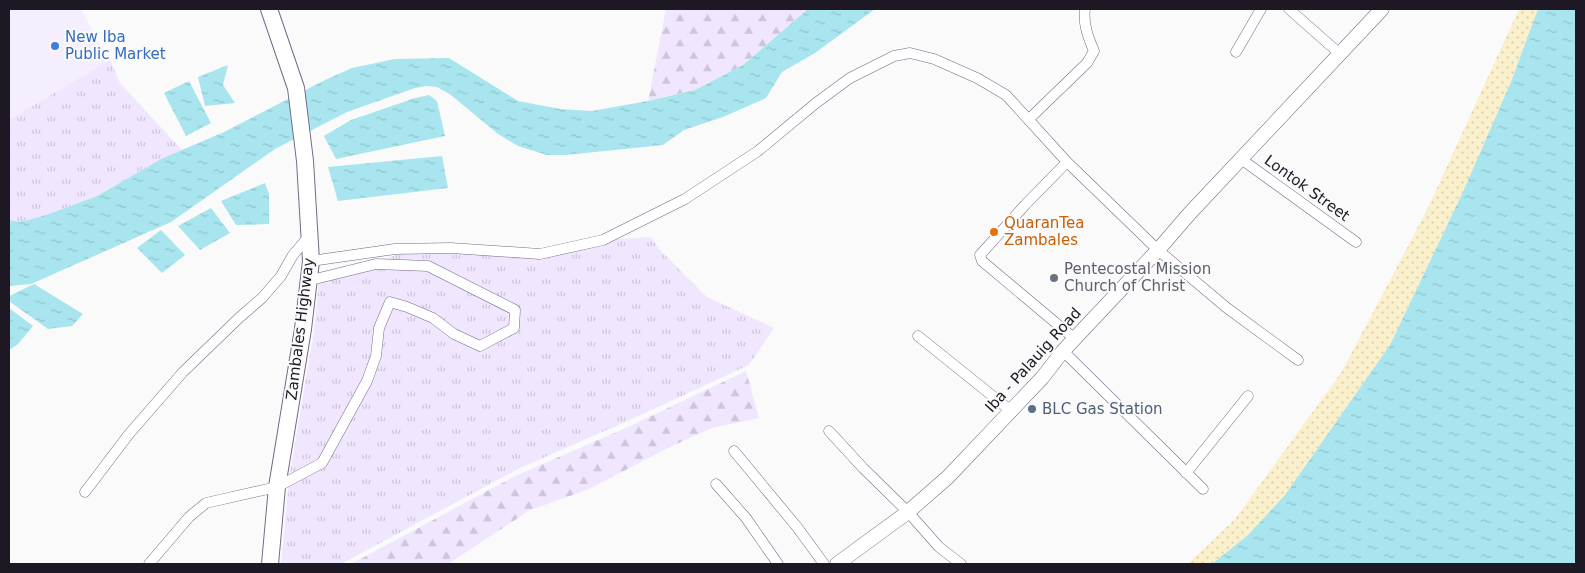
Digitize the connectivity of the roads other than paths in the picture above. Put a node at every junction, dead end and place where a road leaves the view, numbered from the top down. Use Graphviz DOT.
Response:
graph roads {
  1 [pos="269,9"];
  2 [pos="1085,9"];
  3 [pos="1261,9"];
  4 [pos="1289,9"];
  5 [pos="1382,9"];
  6 [pos="1236,52"];
  7 [pos="1340,54"];
  8 [pos="1029,119"];
  9 [pos="1242,159"];
  10 [pos="1067,162"];
  11 [pos="310,235"];
  12 [pos="1356,242"];
  13 [pos="1158,250"];
  14 [pos="310,261"];
  15 [pos="308,281"];
  16 [pos="918,336"];
  17 [pos="1075,338"];
  18 [pos="1063,351"];
  19 [pos="1298,360"];
  20 [pos="1248,396"];
  21 [pos="1010,410"];
  22 [pos="830,431"];
  23 [pos="734,451"];
  24 [pos="1186,473"];
  25 [pos="716,484"];
  26 [pos="277,487"];
  27 [pos="1203,489"];
  28 [pos="85,492"];
  29 [pos="908,512"];
  30 [pos="149,564"];
  31 [pos="270,564"];
  32 [pos="778,564"];
  33 [pos="824,564"];
  34 [pos="837,564"];
  35 [pos="961,564"];
  1 -- 11 [label="main road, Zambales Highway"];
  2 -- 8 [label="street"];
  3 -- 6 [label="street"];
  4 -- 7 [label="street"];
  5 -- 7 [label="main road, Iba - Palauig Road"];
  7 -- 9 [label="main road, Iba - Palauig Road"];
  8 -- 10 [label="street"];
  8 -- 14 [label="street"];
  9 -- 12 [label="street, Lontok Street"];
  9 -- 13 [label="main road, Iba - Palauig Road"];
  10 -- 13 [label="street"];
  10 -- 17 [label="street"];
  11 -- 14 [label="main road, Zambales Highway"];
  11 -- 28 [label="street"];
  13 -- 17 [label="main road, Iba - Palauig Road"];
  13 -- 19 [label="street"];
  14 -- 15 [label="main road, Zambales Highway"];
  15 -- 26 [label="main road, Zambales Highway"];
  15 -- 26 [label="street"];
  16 -- 21 [label="street"];
  17 -- 18 [label="main road, Iba - Palauig Road"];
  18 -- 21 [label="main road, Iba - Palauig Road"];
  18 -- 24 [label="street"];
  20 -- 24 [label="street"];
  21 -- 29 [label="main road, Iba - Palauig Road"];
  22 -- 29 [label="street"];
  23 -- 33 [label="street"];
  24 -- 27 [label="street"];
  25 -- 32 [label="street"];
  26 -- 30 [label="street"];
  26 -- 31 [label="main road, Zambales Highway"];
  29 -- 34 [label="main road, Iba - Palauig Road"];
  29 -- 35 [label="street"];
}
